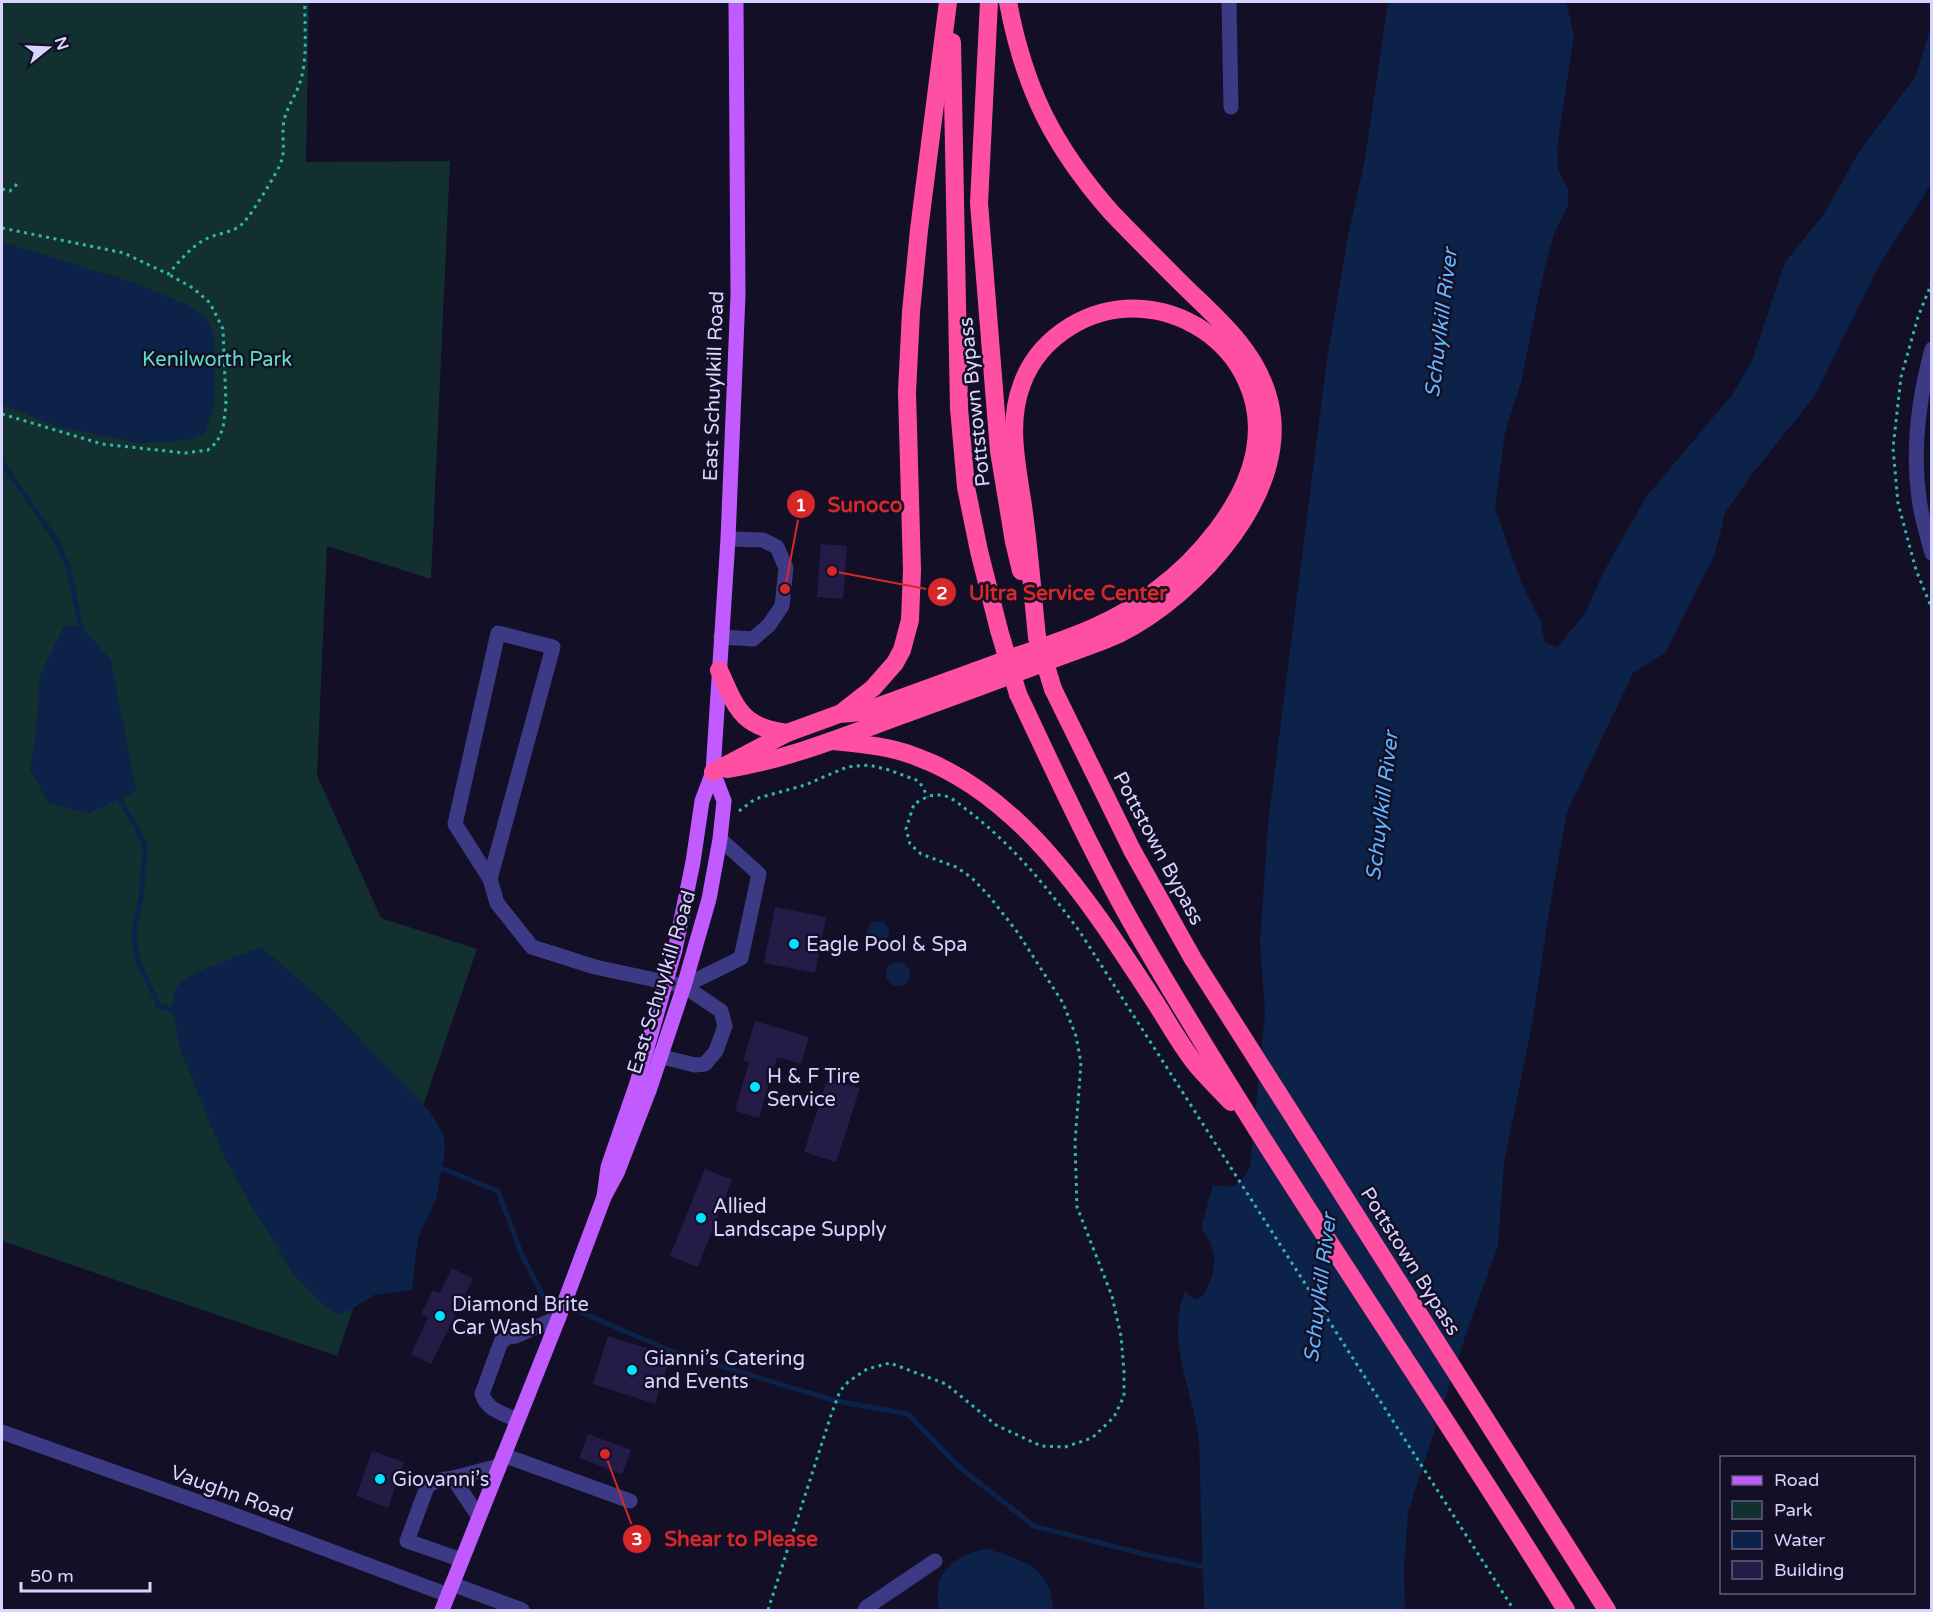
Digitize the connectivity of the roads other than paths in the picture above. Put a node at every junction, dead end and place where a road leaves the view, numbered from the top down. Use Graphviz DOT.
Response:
graph roads {
  1 [pos="736,2"];
  2 [pos="950,2"];
  3 [pos="989,2"];
  4 [pos="1008,2"];
  5 [pos="1229,2"];
  6 [pos="1231,107"];
  7 [pos="1932,349"];
  8 [pos="728,539"];
  9 [pos="1932,553"];
  10 [pos="721,637"];
  11 [pos="1037,637"];
  12 [pos="719,670"];
  13 [pos="839,714"];
  14 [pos="787,733"];
  15 [pos="828,741"];
  16 [pos="714,772"];
  17 [pos="720,839"];
  18 [pos="490,879"];
  19 [pos="666,983"];
  20 [pos="684,986"];
  21 [pos="653,1055"];
  22 [pos="1258,1133"];
  23 [pos="559,1317"];
  24 [pos="517,1420"];
  25 [pos="2,1432"];
  26 [pos="501,1460"];
  27 [pos="453,1478"];
  28 [pos="630,1501"];
  29 [pos="479,1516"];
  30 [pos="462,1560"];
  31 [pos="935,1561"];
  32 [pos="450,1589"];
  33 [pos="442,1611"];
  34 [pos="522,1611"];
  35 [pos="865,1611"];
  36 [pos="1566,1611"];
  37 [pos="1606,1611"];
  1 -- 8 [label="main road, East Schuylkill Road"];
  2 -- 13 [label="highway"];
  2 -- 22 [label="highway, Pottstown Bypass, bridge"];
  3 -- 11 [label="highway, Pottstown Bypass"];
  4 -- 15 [label="highway"];
  5 -- 6 [label="street"];
  7 -- 9 [label="street"];
  8 -- 10 [label="main road, East Schuylkill Road"];
  8 -- 10 [label="street"];
  10 -- 12 [label="main road, East Schuylkill Road"];
  11 -- 13 [label="highway"];
  11 -- 37 [label="highway, Pottstown Bypass, bridge"];
  12 -- 14 [label="highway"];
  12 -- 16 [label="main road, East Schuylkill Road"];
  13 -- 14 [label="highway"];
  14 -- 16 [label="highway"];
  15 -- 16 [label="highway"];
  15 -- 22 [label="highway"];
  16 -- 17 [label="main road, East Schuylkill Road"];
  16 -- 19 [label="main road, East Schuylkill Road"];
  17 -- 20 [label="main road, East Schuylkill Road"];
  17 -- 20 [label="street"];
  18 -- 18 [label="street"];
  18 -- 19 [label="street"];
  19 -- 20 [label="street"];
  19 -- 21 [label="main road, East Schuylkill Road"];
  20 -- 21 [label="main road, East Schuylkill Road"];
  20 -- 21 [label="street"];
  21 -- 23 [label="main road, East Schuylkill Road"];
  22 -- 36 [label="highway"];
  23 -- 24 [label="main road, East Schuylkill Road"];
  23 -- 24 [label="street"];
  24 -- 26 [label="main road, East Schuylkill Road"];
  25 -- 32 [label="street, Vaughn Road"];
  26 -- 27 [label="street"];
  26 -- 28 [label="street"];
  26 -- 29 [label="main road, East Schuylkill Road"];
  27 -- 29 [label="street"];
  27 -- 30 [label="street"];
  29 -- 30 [label="main road, East Schuylkill Road"];
  30 -- 32 [label="main road, East Schuylkill Road"];
  31 -- 35 [label="street"];
  32 -- 33 [label="main road, East Schuylkill Road"];
  32 -- 34 [label="street, Vaughn Road"];
}
